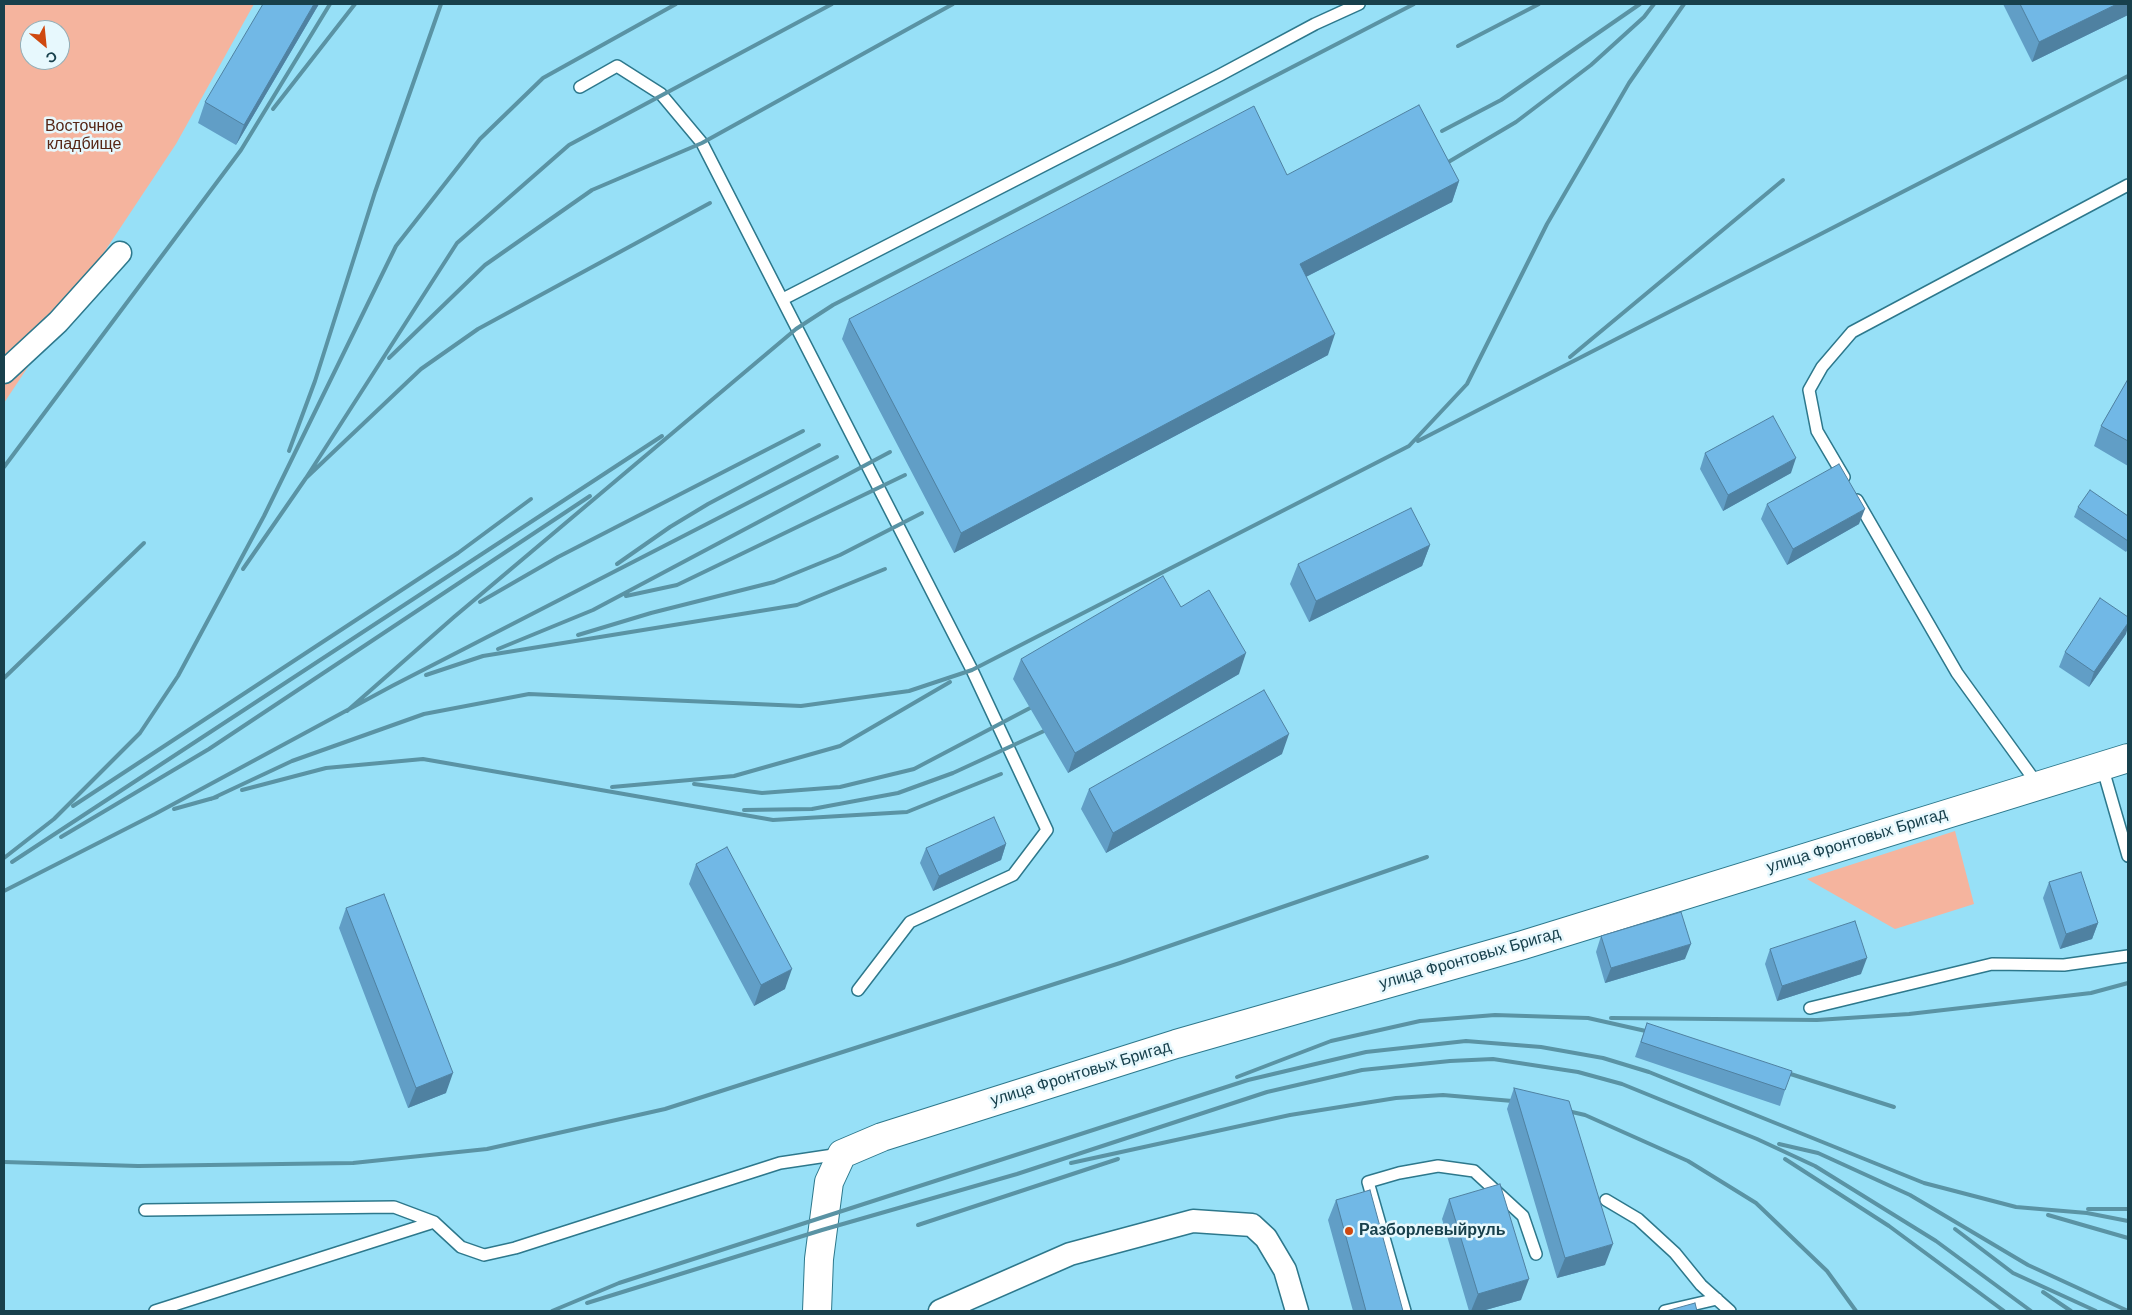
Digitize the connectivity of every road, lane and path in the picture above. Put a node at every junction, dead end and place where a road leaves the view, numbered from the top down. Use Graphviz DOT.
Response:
graph roads {
  1 [pos="1359,4"];
  2 [pos="580,88"];
  3 [pos="2128,186"];
  4 [pos="120,253"];
  5 [pos="783,299"];
  6 [pos="4,372"];
  7 [pos="2128,758"];
  8 [pos="2102,766"];
  9 [pos="2038,785"];
  10 [pos="2128,856"];
  11 [pos="2128,956"];
  12 [pos="858,990"];
  13 [pos="1810,1008"];
  14 [pos="842,1154"];
  15 [pos="1606,1200"];
  16 [pos="145,1210"];
  17 [pos="434,1222"];
  18 [pos="1536,1254"];
  19 [pos="1717,1299"];
  20 [pos="155,1311"];
  21 [pos="817,1311"];
  22 [pos="940,1311"];
  23 [pos="1297,1311"];
  24 [pos="1405,1311"];
  25 [pos="1665,1311"];
  26 [pos="1730,1311"];
  1 -- 5 [label="lane"];
  2 -- 5 [label="lane"];
  3 -- 9 [label="lane"];
  4 -- 6 [label="street"];
  5 -- 12 [label="lane"];
  7 -- 8 [label="main road, улица Фронтовых Бригад"];
  8 -- 9 [label="main road, улица Фронтовых Бригад"];
  8 -- 10 [label="lane"];
  9 -- 14 [label="main road, улица Фронтовых Бригад"];
  11 -- 13 [label="lane"];
  14 -- 17 [label="lane"];
  14 -- 21 [label="main road"];
  15 -- 19 [label="lane"];
  16 -- 17 [label="lane"];
  17 -- 20 [label="lane"];
  18 -- 24 [label="lane"];
  19 -- 25 [label="lane"];
  19 -- 26 [label="lane"];
  22 -- 23 [label="street"];
}
